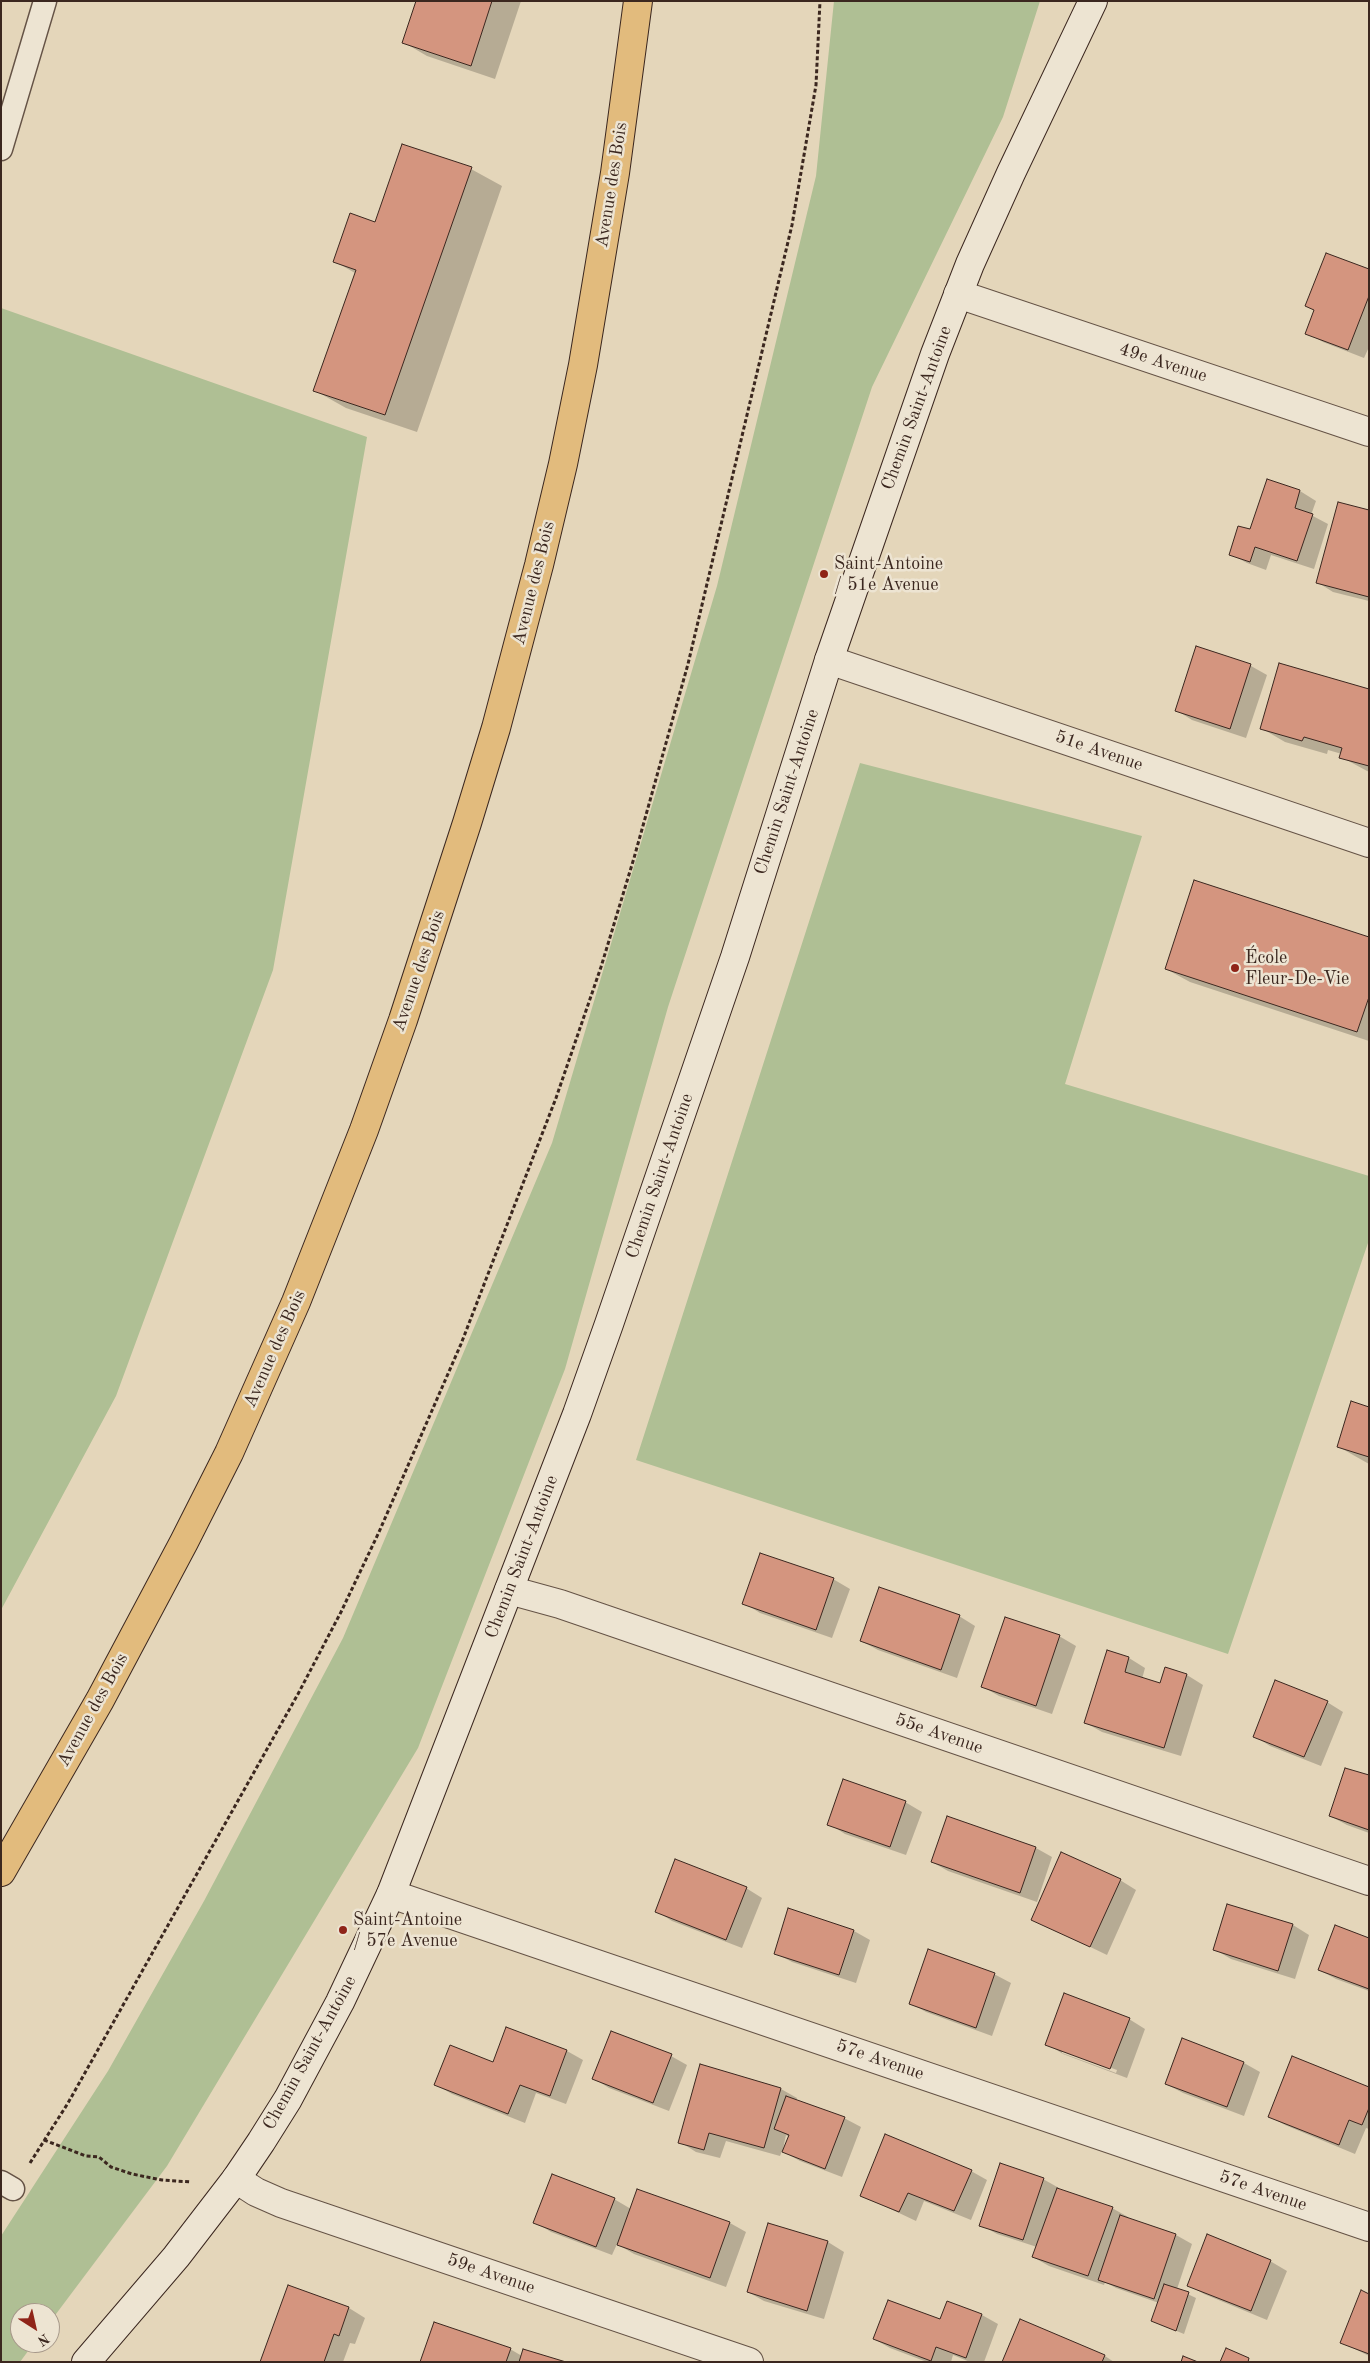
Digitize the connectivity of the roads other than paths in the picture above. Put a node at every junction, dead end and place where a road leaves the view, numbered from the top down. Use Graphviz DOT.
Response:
graph roads {
  1 [pos="45,1"];
  2 [pos="638,1"];
  3 [pos="1093,1"];
  4 [pos="1,150"];
  5 [pos="958,294"];
  6 [pos="1369,432"];
  7 [pos="829,660"];
  8 [pos="1369,843"];
  9 [pos="508,1590"];
  10 [pos="1,1872"];
  11 [pos="1369,1881"];
  12 [pos="391,1894"];
  13 [pos="236,2179"];
  14 [pos="1369,2226"];
  15 [pos="86,2362"];
  16 [pos="749,2362"];
  1 -- 4 [label="lane"];
  2 -- 10 [label="main road, Avenue des Bois"];
  3 -- 5 [label="street, Chemin Saint-Antoine"];
  5 -- 6 [label="street, 49e Avenue"];
  5 -- 7 [label="street, Chemin Saint-Antoine"];
  7 -- 8 [label="street, 51e Avenue"];
  7 -- 9 [label="street, Chemin Saint-Antoine"];
  9 -- 11 [label="street, 55e Avenue"];
  9 -- 12 [label="street, Chemin Saint-Antoine"];
  12 -- 13 [label="street, Chemin Saint-Antoine"];
  12 -- 14 [label="street, 57e Avenue"];
  13 -- 15 [label="street, Chemin Saint-Antoine"];
  13 -- 16 [label="street, 59e Avenue"];
}
